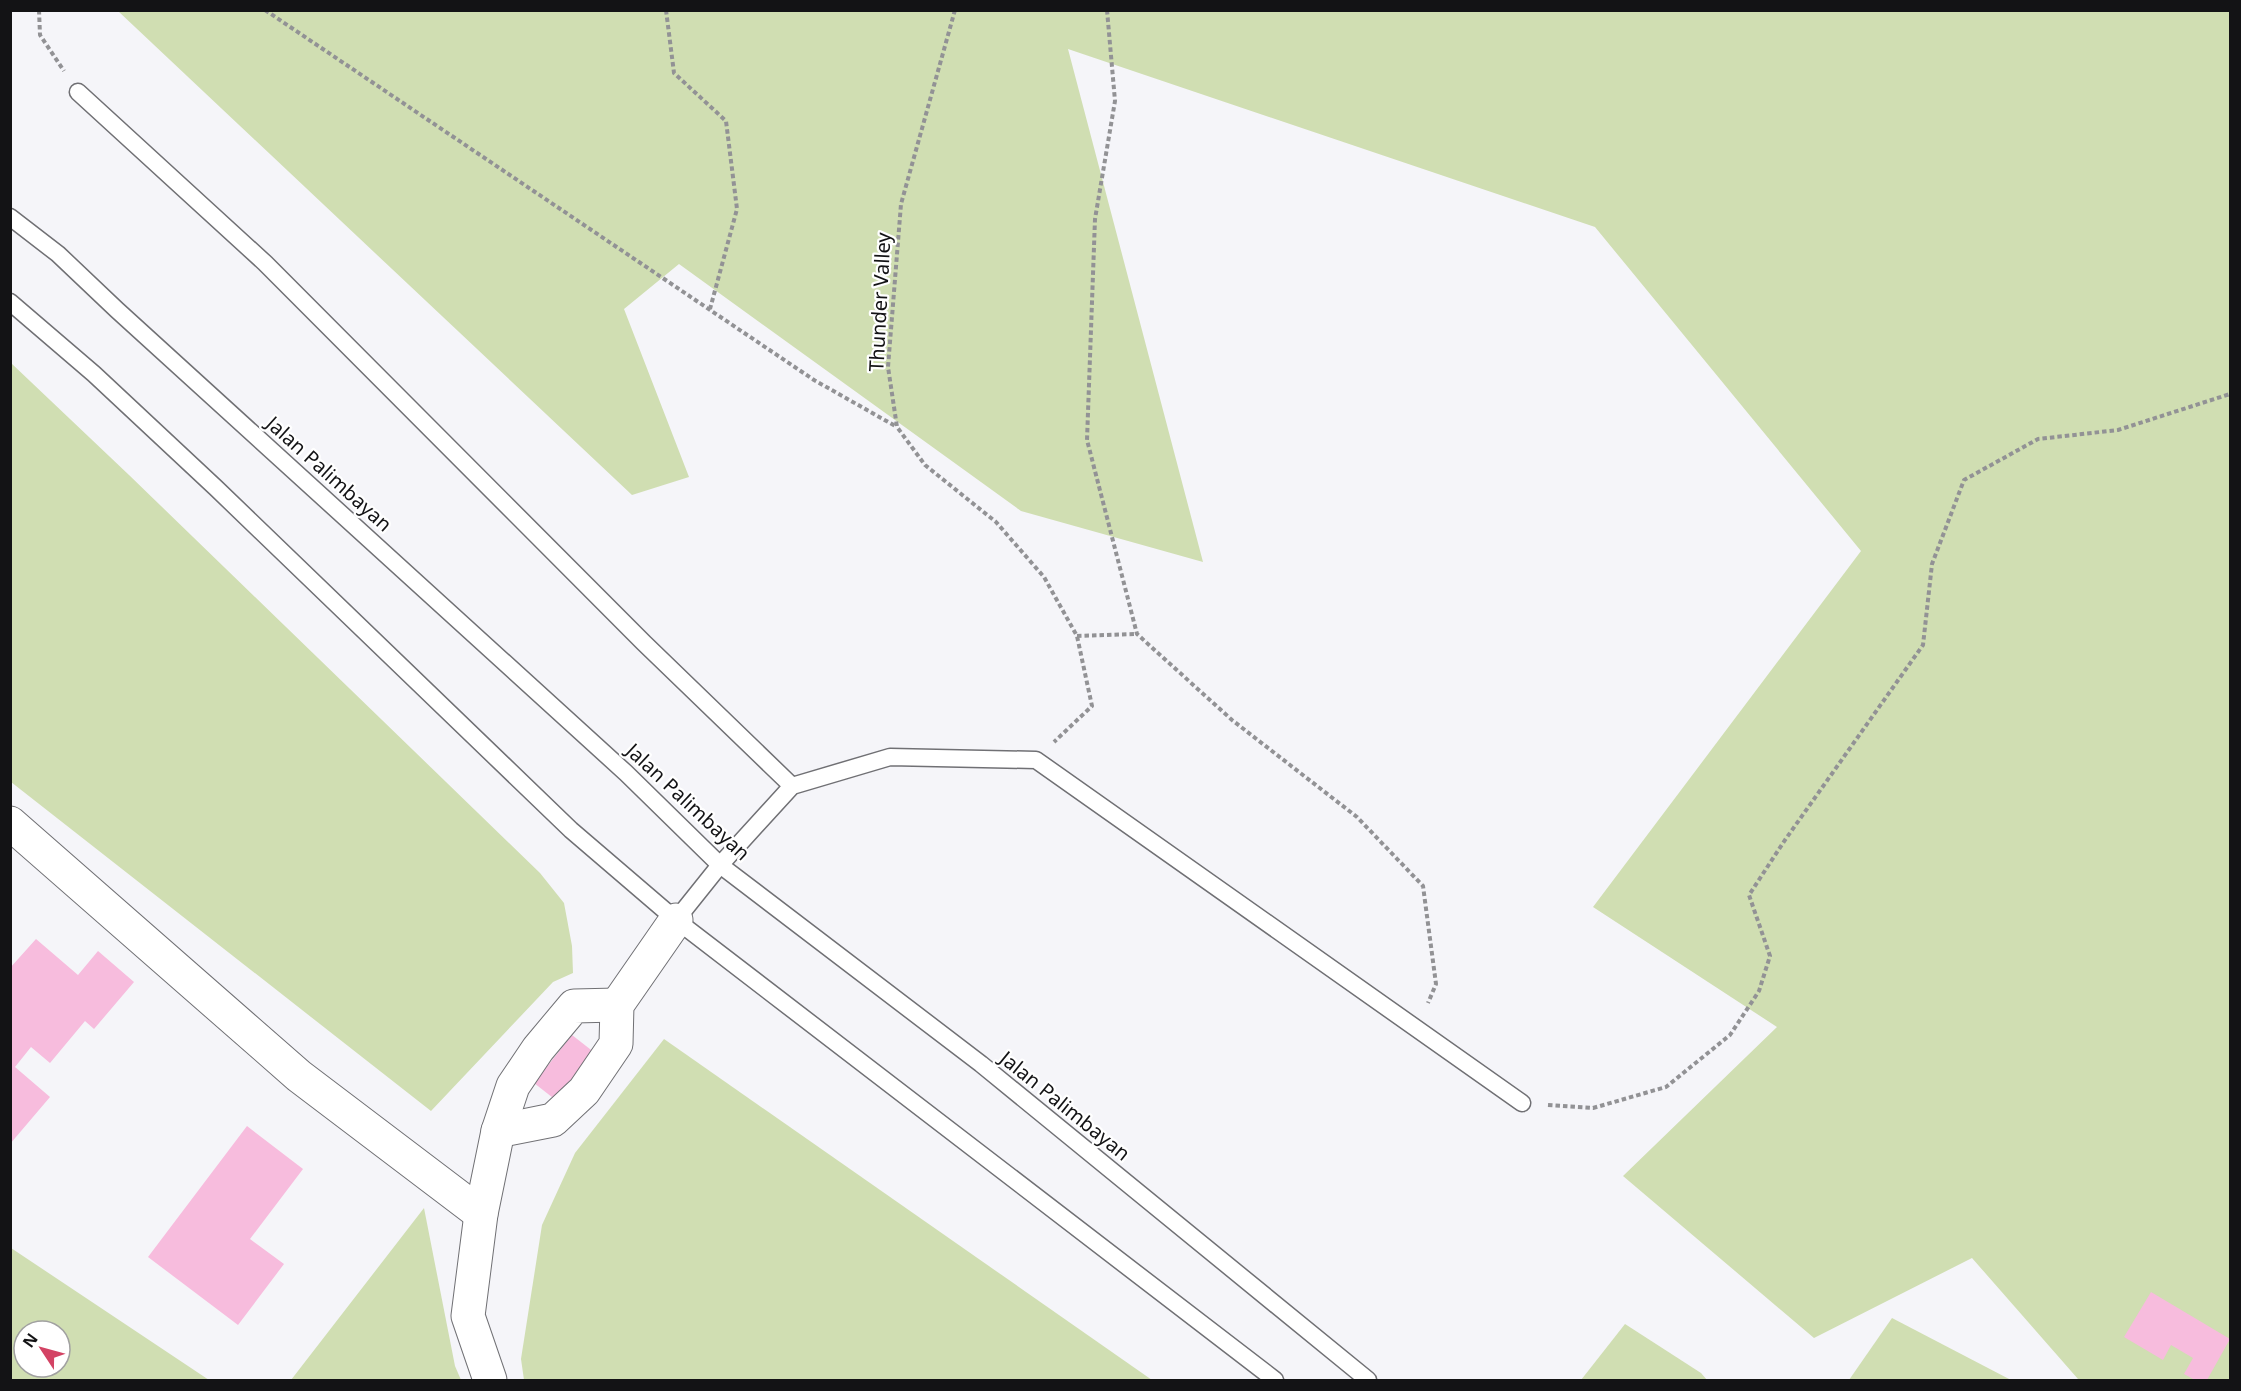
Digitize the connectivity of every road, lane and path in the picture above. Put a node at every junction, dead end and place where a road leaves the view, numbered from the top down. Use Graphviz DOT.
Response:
graph roads {
  1 [pos="39,10"];
  2 [pos="265,10"];
  3 [pos="666,10"];
  4 [pos="955,10"];
  5 [pos="1107,10"];
  6 [pos="78,92"];
  7 [pos="10,218"];
  8 [pos="10,302"];
  9 [pos="710,309"];
  10 [pos="2230,394"];
  11 [pos="897,428"];
  12 [pos="1137,634"];
  13 [pos="1077,636"];
  14 [pos="1036,760"];
  15 [pos="792,786"];
  16 [pos="10,823"];
  17 [pos="720,865"];
  18 [pos="676,920"];
  19 [pos="617,1005"];
  20 [pos="1417,1029"];
  21 [pos="1522,1103"];
  22 [pos="498,1131"];
  23 [pos="481,1214"];
  24 [pos="490,1380"];
  25 [pos="1275,1380"];
  26 [pos="1368,1380"];
  1 -- 6 [label="path"];
  2 -- 9 [label="path"];
  3 -- 9 [label="path"];
  4 -- 11 [label="path, Thunder Valley"];
  5 -- 12 [label="path"];
  6 -- 15 [label="lane"];
  7 -- 17 [label="lane, Jalan Palimbayan"];
  8 -- 18 [label="lane"];
  9 -- 11 [label="path"];
  10 -- 21 [label="path"];
  11 -- 13 [label="path, Thunder Valley"];
  12 -- 13 [label="path"];
  12 -- 20 [label="path"];
  13 -- 14 [label="path, Thunder Valley"];
  14 -- 15 [label="lane"];
  14 -- 20 [label="lane"];
  15 -- 17 [label="lane"];
  16 -- 23 [label="street"];
  17 -- 18 [label="lane"];
  17 -- 26 [label="lane, Jalan Palimbayan"];
  18 -- 19 [label="street"];
  18 -- 25 [label="lane"];
  19 -- 22 [label="street"];
  19 -- 22 [label="street"];
  20 -- 21 [label="lane"];
  22 -- 23 [label="street"];
  23 -- 24 [label="street"];
}
